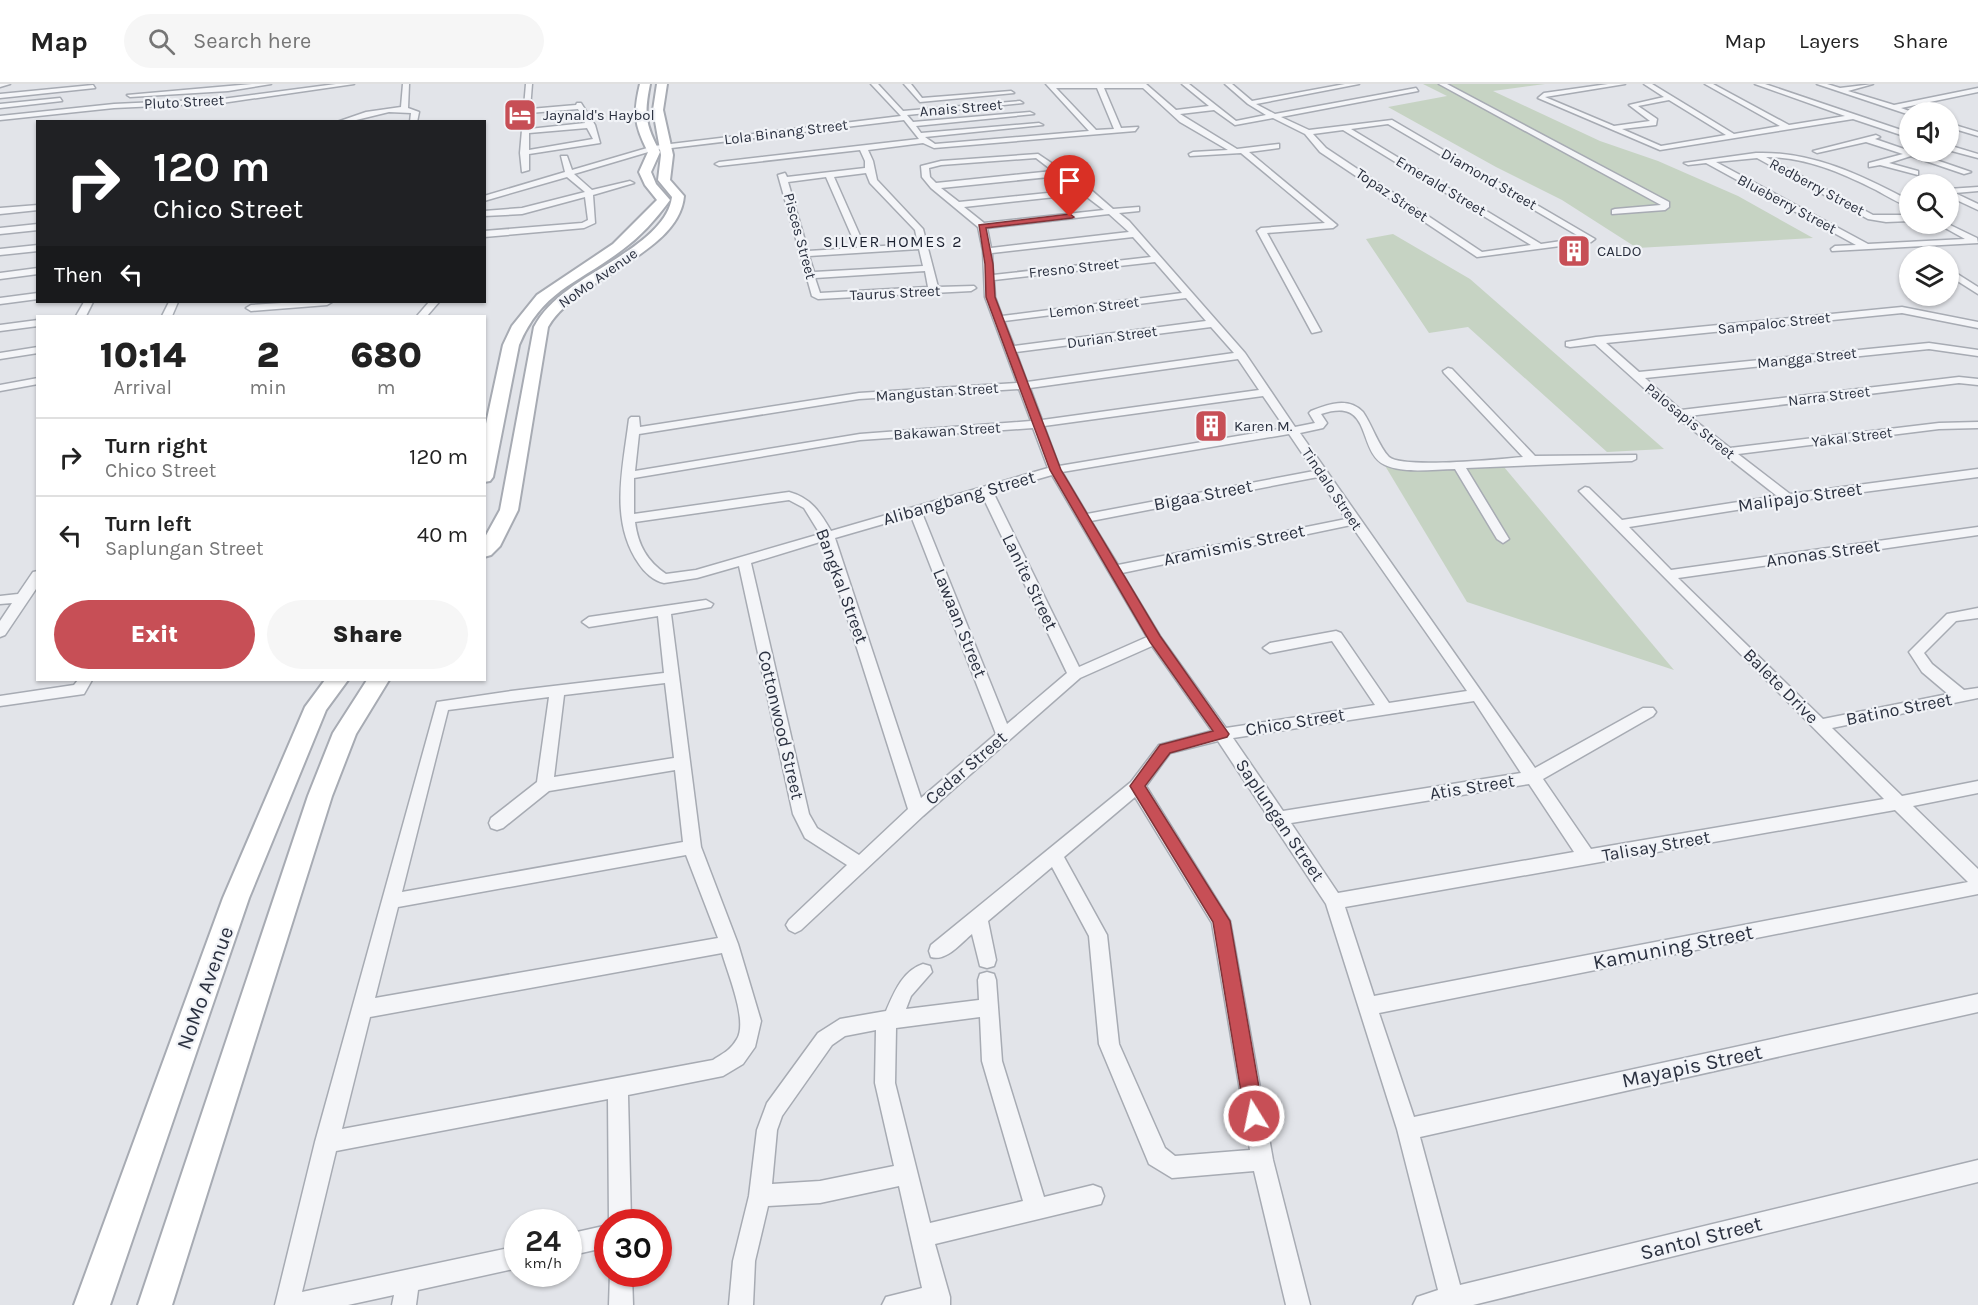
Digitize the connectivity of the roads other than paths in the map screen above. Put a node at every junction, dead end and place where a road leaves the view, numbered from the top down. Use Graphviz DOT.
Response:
graph roads {
  1 [pos="6,84"];
  2 [pos="137,84"];
  3 [pos="176,84"];
  4 [pos="217,84"];
  5 [pos="268,84"];
  6 [pos="351,84"];
  7 [pos="406,84"];
  8 [pos="529,84"];
  9 [pos="645,84"];
  10 [pos="662,84"];
  11 [pos="874,84"];
  12 [pos="907,84"];
  13 [pos="1003,84"];
  14 [pos="1185,84"];
  15 [pos="1232,84"];
  16 [pos="1356,84"];
  17 [pos="1404,84"];
  18 [pos="1442,84"];
  19 [pos="1622,84"];
  20 [pos="1647,84"];
  21 [pos="1708,84"];
  22 [pos="1758,84"];
  23 [pos="1820,84"];
  24 [pos="1870,84"];
  25 [pos="0,85"];
  26 [pos="326,85"];
  27 [pos="1050,85"];
  28 [pos="1083,85"];
  29 [pos="1143,85"];
  30 [pos="95,86"];
  31 [pos="1100,87"];
  32 [pos="207,90"];
  33 [pos="1839,90"];
  34 [pos="1978,90"];
  35 [pos="944,91"];
  36 [pos="168,93"];
  37 [pos="1011,93"];
  38 [pos="1965,94"];
  39 [pos="0,96"];
  40 [pos="125,96"];
  41 [pos="949,98"];
  42 [pos="1670,98"];
  43 [pos="1978,98"];
  44 [pos="69,100"];
  45 [pos="1020,103"];
  46 [pos="1250,103"];
  47 [pos="0,106"];
  48 [pos="114,106"];
  49 [pos="1214,108"];
  50 [pos="1891,108"];
  51 [pos="404,109"];
  52 [pos="1899,110"];
  53 [pos="526,111"];
  54 [pos="1175,112"];
  55 [pos="66,114"];
  56 [pos="1030,114"];
  57 [pos="586,115"];
  58 [pos="1277,116"];
  59 [pos="566,117"];
  60 [pos="1852,117"];
  61 [pos="0,118"];
  62 [pos="906,119"];
  63 [pos="345,120"];
  64 [pos="411,120"];
  65 [pos="536,120"];
  66 [pos="526,121"];
  67 [pos="1978,123"];
  68 [pos="591,125"];
  69 [pos="1039,125"];
  70 [pos="1959,126"];
  71 [pos="1343,127"];
  72 [pos="1787,127"];
  73 [pos="1613,128"];
  74 [pos="1135,129"];
  75 [pos="1959,129"];
  76 [pos="526,131"];
  77 [pos="1119,131"];
  78 [pos="1308,132"];
  79 [pos="1897,132"];
  80 [pos="1095,133"];
  81 [pos="1978,134"];
  82 [pos="1733,136"];
  83 [pos="1049,137"];
  84 [pos="921,138"];
  85 [pos="1866,139"];
  86 [pos="1276,146"];
  87 [pos="660,147"];
  88 [pos="863,148"];
  89 [pos="1239,150"];
  90 [pos="1899,150"];
  91 [pos="1959,150"];
  92 [pos="1817,151"];
  93 [pos="524,153"];
  94 [pos="1193,154"];
  95 [pos="1978,156"];
  96 [pos="1760,157"];
  97 [pos="564,158"];
  98 [pos="1899,158"];
  99 [pos="1708,161"];
  100 [pos="1936,162"];
  101 [pos="1688,163"];
  102 [pos="1882,163"];
  103 [pos="719,164"];
  104 [pos="1872,165"];
  105 [pos="525,170"];
  106 [pos="869,170"];
  107 [pos="1967,172"];
  108 [pos="610,173"];
  109 [pos="1061,173"];
  110 [pos="1915,173"];
  111 [pos="570,175"];
  112 [pos="829,175"];
  113 [pos="630,183"];
  114 [pos="934,186"];
  115 [pos="1978,189"];
  116 [pos="1959,191"];
  117 [pos="589,192"];
  118 [pos="1087,192"];
  119 [pos="486,198"];
  120 [pos="1959,198"];
  121 [pos="1899,200"];
  122 [pos="956,205"];
  123 [pos="36,207"];
  124 [pos="1978,207"];
  125 [pos="1136,209"];
  126 [pos="0,211"];
  127 [pos="1112,212"];
  128 [pos="1615,212"];
  129 [pos="486,214"];
  130 [pos="1899,218"];
  131 [pos="982,226"];
  132 [pos="36,227"];
  133 [pos="0,231"];
  134 [pos="1959,233"];
  135 [pos="486,234"];
  136 [pos="1136,234"];
  137 [pos="1977,242"];
  138 [pos="1903,245"];
  139 [pos="924,246"];
  140 [pos="1539,246"];
  141 [pos="1866,247"];
  142 [pos="36,248"];
  143 [pos="1835,249"];
  144 [pos="862,250"];
  145 [pos="987,251"];
  146 [pos="0,252"];
  147 [pos="806,254"];
  148 [pos="1158,259"];
  149 [pos="928,268"];
  150 [pos="36,271"];
  151 [pos="812,275"];
  152 [pos="0,276"];
  153 [pos="991,278"];
  154 [pos="1959,278"];
  155 [pos="971,288"];
  156 [pos="934,291"];
  157 [pos="1978,291"];
  158 [pos="1190,295"];
  159 [pos="36,296"];
  160 [pos="818,296"];
  161 [pos="0,301"];
  162 [pos="316,303"];
  163 [pos="433,303"];
  164 [pos="251,309"];
  165 [pos="423,315"];
  166 [pos="998,319"];
  167 [pos="36,323"];
  168 [pos="1215,323"];
  169 [pos="1978,325"];
  170 [pos="0,328"];
  171 [pos="1316,331"];
  172 [pos="1596,340"];
  173 [pos="1570,344"];
  174 [pos="36,350"];
  175 [pos="1009,350"];
  176 [pos="1978,353"];
  177 [pos="1241,355"];
  178 [pos="0,356"];
  179 [pos="1448,371"];
  180 [pos="1635,376"];
  181 [pos="36,381"];
  182 [pos="1978,382"];
  183 [pos="1022,386"];
  184 [pos="0,388"];
  185 [pos="1266,392"];
  186 [pos="1679,414"];
  187 [pos="1036,424"];
  188 [pos="1978,425"];
  189 [pos="1293,430"];
  190 [pos="1726,452"];
  191 [pos="1632,457"];
  192 [pos="1532,460"];
  193 [pos="1458,464"];
  194 [pos="486,467"];
  195 [pos="1055,470"];
  196 [pos="1321,473"];
  197 [pos="1978,473"];
  198 [pos="630,475"];
  199 [pos="985,489"];
  200 [pos="1585,492"];
  201 [pos="1787,498"];
  202 [pos="915,510"];
  203 [pos="1085,518"];
  204 [pos="627,519"];
  205 [pos="1354,521"];
  206 [pos="1622,524"];
  207 [pos="1978,531"];
  208 [pos="828,536"];
  209 [pos="1503,539"];
  210 [pos="486,549"];
  211 [pos="744,560"];
  212 [pos="1115,570"];
  213 [pos="1668,575"];
  214 [pos="36,578"];
  215 [pos="22,598"];
  216 [pos="0,600"];
  217 [pos="706,604"];
  218 [pos="664,611"];
  219 [pos="1978,613"];
  220 [pos="589,622"];
  221 [pos="0,632"];
  222 [pos="1155,639"];
  223 [pos="1270,648"];
  224 [pos="1075,674"];
  225 [pos="672,677"];
  226 [pos="84,681"];
  227 [pos="336,681"];
  228 [pos="377,681"];
  229 [pos="557,690"];
  230 [pos="1978,693"];
  231 [pos="1478,695"];
  232 [pos="1961,696"];
  233 [pos="0,701"];
  234 [pos="1385,709"];
  235 [pos="1648,712"];
  236 [pos="1820,725"];
  237 [pos="1222,734"];
  238 [pos="1004,735"];
  239 [pos="682,763"];
  240 [pos="1532,777"];
  241 [pos="545,785"];
  242 [pos="1137,786"];
  243 [pos="1978,787"];
  244 [pos="1898,803"];
  245 [pos="917,811"];
  246 [pos="1280,818"];
  247 [pos="497,823"];
  248 [pos="692,847"];
  249 [pos="1054,855"];
  250 [pos="1587,858"];
  251 [pos="859,864"];
  252 [pos="1978,880"];
  253 [pos="1978,887"];
  254 [pos="1334,900"];
  255 [pos="392,901"];
  256 [pos="978,918"];
  257 [pos="795,925"];
  258 [pos="729,944"];
  259 [pos="938,951"];
  260 [pos="923,972"];
  261 [pos="1978,1003"];
  262 [pos="1369,1006"];
  263 [pos="989,1007"];
  264 [pos="364,1010"];
  265 [pos="889,1021"];
  266 [pos="618,1087"];
  267 [pos="1407,1129"];
  268 [pos="326,1142"];
  269 [pos="1262,1160"];
  270 [pos="1978,1171"];
  271 [pos="906,1174"];
  272 [pos="760,1196"];
  273 [pos="1093,1196"];
  274 [pos="620,1209"];
  275 [pos="1038,1210"];
  276 [pos="923,1236"];
  277 [pos="504,1260"];
  278 [pos="408,1282"];
  279 [pos="621,1287"];
  280 [pos="938,1301"];
  281 [pos="1453,1301"];
  282 [pos="92,1305"];
  283 [pos="154,1305"];
  284 [pos="287,1305"];
  285 [pos="294,1305"];
  286 [pos="404,1305"];
  287 [pos="621,1305"];
  288 [pos="741,1305"];
  289 [pos="894,1305"];
  290 [pos="1298,1305"];
  291 [pos="1425,1305"];
  1 -- 25 [label="street"];
  2 -- 40 [label="street"];
  3 -- 36 [label="street"];
  4 -- 32 [label="street"];
  5 -- 32 [label="street"];
  6 -- 26 [label="street, Pluto Street"];
  7 -- 51 [label="street"];
  8 -- 53 [label="street"];
  9 -- 87 [label="main road, NoMo Avenue"];
  10 -- 87 [label="main road, NoMo Avenue"];
  11 -- 62 [label="street"];
  12 -- 41 [label="street"];
  13 -- 37 [label="street"];
  14 -- 49 [label="street"];
  15 -- 46 [label="street, Topaz Street"];
  16 -- 46 [label="street"];
  17 -- 58 [label="street"];
  18 -- 128 [label="street"];
  19 -- 73 [label="street"];
  20 -- 42 [label="street"];
  21 -- 72 [label="street"];
  22 -- 60 [label="street"];
  23 -- 33 [label="street"];
  24 -- 33 [label="street"];
  26 -- 48 [label="street, Pluto Street"];
  27 -- 28 [label="street"];
  27 -- 80 [label="street"];
  28 -- 31 [label="street"];
  29 -- 31 [label="street"];
  29 -- 54 [label="street"];
  30 -- 39 [label="street"];
  30 -- 55 [label="street"];
  31 -- 77 [label="street"];
  32 -- 36 [label="street"];
  33 -- 50 [label="street"];
  34 -- 38 [label="street"];
  35 -- 41 [label="street"];
  36 -- 40 [label="street"];
  37 -- 41 [label="street"];
  37 -- 45 [label="street"];
  38 -- 43 [label="street"];
  38 -- 50 [label="street"];
  40 -- 48 [label="street"];
  42 -- 73 [label="street"];
  42 -- 82 [label="street"];
  44 -- 47 [label="street"];
  45 -- 56 [label="street"];
  45 -- 62 [label="street, Anais Street"];
  46 -- 58 [label="street, Topaz Street"];
  48 -- 55 [label="street, Pluto Street"];
  49 -- 54 [label="street"];
  49 -- 58 [label="street"];
  50 -- 52 [label="street"];
  51 -- 63 [label="street"];
  51 -- 64 [label="street"];
  53 -- 57 [label="street"];
  53 -- 66 [label="street"];
  54 -- 89 [label="street"];
  55 -- 61 [label="street, Pluto Street"];
  56 -- 62 [label="street"];
  56 -- 69 [label="street"];
  57 -- 59 [label="street"];
  57 -- 68 [label="street"];
  58 -- 78 [label="street, Topaz Street"];
  60 -- 72 [label="street"];
  60 -- 79 [label="street"];
  62 -- 84 [label="street"];
  62 -- 87 [label="street, Lola Binang Street"];
  65 -- 66 [label="street"];
  66 -- 76 [label="street"];
  67 -- 70 [label="street"];
  68 -- 76 [label="street"];
  68 -- 93 [label="street"];
  69 -- 83 [label="street"];
  69 -- 84 [label="street"];
  71 -- 78 [label="street"];
  71 -- 140 [label="street, Emerald Street"];
  71 -- 140 [label="street, Diamond Street"];
  72 -- 82 [label="street"];
  73 -- 82 [label="street"];
  74 -- 77 [label="street"];
  75 -- 81 [label="street"];
  76 -- 93 [label="street"];
  77 -- 80 [label="street"];
  78 -- 140 [label="street, Topaz Street"];
  79 -- 85 [label="street"];
  80 -- 83 [label="street"];
  83 -- 84 [label="street"];
  84 -- 88 [label="street"];
  85 -- 90 [label="street"];
  85 -- 92 [label="street"];
  86 -- 89 [label="street"];
  87 -- 108 [label="street, Lola Binang Street"];
  87 -- 194 [label="main road, NoMo Avenue"];
  87 -- 210 [label="main road, NoMo Avenue"];
  88 -- 103 [label="street"];
  88 -- 106 [label="street"];
  89 -- 94 [label="street"];
  89 -- 171 [label="street"];
  91 -- 95 [label="street"];
  93 -- 105 [label="street"];
  96 -- 99 [label="street"];
  96 -- 121 [label="street"];
  96 -- 130 [label="street, Redberry Street"];
  97 -- 111 [label="street"];
  98 -- 102 [label="street"];
  99 -- 101 [label="street"];
  99 -- 141 [label="street, Blueberry Street"];
  100 -- 107 [label="street"];
  102 -- 104 [label="street"];
  102 -- 110 [label="street"];
  106 -- 112 [label="street"];
  106 -- 139 [label="street"];
  108 -- 111 [label="street"];
  108 -- 113 [label="street"];
  108 -- 117 [label="street"];
  109 -- 114 [label="street"];
  109 -- 114 [label="street, Tindalo Street"];
  109 -- 118 [label="street, Tindalo Street"];
  111 -- 117 [label="street"];
  111 -- 119 [label="street"];
  112 -- 144 [label="street"];
  112 -- 147 [label="street, Pisces Street"];
  114 -- 122 [label="street"];
  115 -- 116 [label="street"];
  117 -- 129 [label="street"];
  117 -- 135 [label="street"];
  118 -- 122 [label="street"];
  118 -- 127 [label="street, Tindalo Street"];
  120 -- 124 [label="street"];
  122 -- 131 [label="street"];
  123 -- 126 [label="street"];
  125 -- 127 [label="street"];
  127 -- 131 [label="street"];
  127 -- 136 [label="street, Tindalo Street"];
  131 -- 145 [label="street, Saplungan Street"];
  132 -- 133 [label="street"];
  134 -- 137 [label="street"];
  136 -- 145 [label="street"];
  136 -- 148 [label="street, Tindalo Street"];
  137 -- 138 [label="street"];
  138 -- 141 [label="street"];
  139 -- 144 [label="street"];
  139 -- 149 [label="street"];
  141 -- 143 [label="street"];
  142 -- 146 [label="street"];
  144 -- 147 [label="street"];
  145 -- 153 [label="street, Saplungan Street"];
  147 -- 151 [label="street, Pisces Street"];
  148 -- 153 [label="street, Fresno Street"];
  148 -- 158 [label="street, Tindalo Street"];
  149 -- 151 [label="street"];
  149 -- 156 [label="street"];
  150 -- 152 [label="street"];
  151 -- 160 [label="street, Pisces Street"];
  153 -- 166 [label="street, Saplungan Street"];
  154 -- 157 [label="street"];
  155 -- 156 [label="street, Taurus Street"];
  156 -- 160 [label="street, Taurus Street"];
  158 -- 166 [label="street, Lemon Street"];
  158 -- 168 [label="street, Tindalo Street"];
  159 -- 161 [label="street"];
  162 -- 164 [label="street"];
  163 -- 165 [label="street"];
  166 -- 175 [label="street, Saplungan Street"];
  167 -- 170 [label="street"];
  168 -- 175 [label="street, Durian Street"];
  168 -- 177 [label="street, Tindalo Street"];
  169 -- 172 [label="street, Sampaloc Street"];
  172 -- 173 [label="street, Sampaloc Street"];
  172 -- 180 [label="street, Palosapis Street"];
  174 -- 178 [label="street"];
  175 -- 183 [label="street, Saplungan Street"];
  176 -- 180 [label="street, Mangga Street"];
  177 -- 183 [label="street, Mangustan Street"];
  177 -- 185 [label="street, Tindalo Street"];
  179 -- 192 [label="street"];
  180 -- 186 [label="street, Palosapis Street"];
  181 -- 184 [label="street"];
  182 -- 186 [label="street, Narra Street"];
  183 -- 187 [label="street, Saplungan Street"];
  183 -- 198 [label="street, Mangustan Street"];
  185 -- 187 [label="street, Bakawan Street"];
  185 -- 189 [label="street, Tindalo Street"];
  186 -- 190 [label="street, Palosapis Street"];
  187 -- 195 [label="street, Saplungan Street"];
  187 -- 198 [label="street, Bakawan Street"];
  188 -- 190 [label="street, Yakal Street"];
  189 -- 193 [label="street, Alibangbang Street"];
  189 -- 195 [label="street, Alibangbang Street"];
  189 -- 196 [label="street, Tindalo Street"];
  190 -- 201 [label="street, Palosapis Street"];
  191 -- 192 [label="street"];
  192 -- 193 [label="street"];
  193 -- 209 [label="street"];
  195 -- 199 [label="street, Alibangbang Street"];
  195 -- 203 [label="street, Saplungan Street"];
  196 -- 203 [label="street, Bigaa Street"];
  196 -- 205 [label="street, Tindalo Street"];
  197 -- 201 [label="street, Malipajo Street"];
  198 -- 204 [label="street"];
  199 -- 202 [label="street, Alibangbang Street"];
  199 -- 224 [label="street, Lanite Street"];
  200 -- 206 [label="street, Balete Drive"];
  201 -- 206 [label="street, Malipajo Street"];
  202 -- 208 [label="street, Alibangbang Street"];
  202 -- 238 [label="street, Lawaan Street"];
  203 -- 212 [label="street, Saplungan Street"];
  204 -- 208 [label="street, Bangkal Street"];
  204 -- 211 [label="street, Alibangbang Street"];
  205 -- 212 [label="street, Aramismis Street"];
  205 -- 231 [label="street, Tindalo Street"];
  206 -- 213 [label="street, Balete Drive"];
  207 -- 213 [label="street, Anonas Street"];
  208 -- 211 [label="street, Alibangbang Street"];
  208 -- 245 [label="street, Bangkal Street"];
  211 -- 251 [label="street, Cottonwood Street"];
  212 -- 222 [label="street, Saplungan Street"];
  213 -- 236 [label="street, Balete Drive"];
  214 -- 215 [label="street"];
  215 -- 216 [label="street"];
  215 -- 221 [label="street"];
  217 -- 218 [label="street"];
  218 -- 220 [label="street"];
  218 -- 225 [label="street"];
  219 -- 232 [label="street"];
  222 -- 224 [label="street, Cedar Street"];
  222 -- 237 [label="street, Saplungan Street"];
  223 -- 234 [label="street"];
  224 -- 238 [label="street, Cedar Street"];
  225 -- 229 [label="street"];
  225 -- 239 [label="street"];
  226 -- 233 [label="street"];
  227 -- 282 [label="main road, NoMo Avenue"];
  228 -- 283 [label="main road"];
  229 -- 241 [label="street"];
  229 -- 255 [label="street"];
  230 -- 232 [label="street, Batino Street"];
  231 -- 234 [label="street, Chico Street"];
  231 -- 240 [label="street, Tindalo Street"];
  232 -- 236 [label="street, Batino Street"];
  234 -- 237 [label="street, Chico Street"];
  235 -- 240 [label="street, Atis Street"];
  236 -- 244 [label="street, Balete Drive"];
  237 -- 242 [label="street, Chico Street"];
  237 -- 246 [label="street, Saplungan Street"];
  238 -- 245 [label="street, Cedar Street"];
  239 -- 241 [label="street"];
  239 -- 248 [label="street"];
  240 -- 246 [label="street, Atis Street"];
  240 -- 250 [label="street, Tindalo Street"];
  241 -- 247 [label="street"];
  242 -- 249 [label="street, Chico Street"];
  242 -- 269 [label="street"];
  243 -- 244 [label="street, Talisay Street"];
  244 -- 250 [label="street, Talisay Street"];
  244 -- 252 [label="street, Balete Drive"];
  245 -- 251 [label="street, Cedar Street"];
  246 -- 254 [label="street, Saplungan Street"];
  248 -- 255 [label="street"];
  248 -- 258 [label="street"];
  249 -- 256 [label="street, Chico Street"];
  249 -- 269 [label="street"];
  250 -- 254 [label="street, Talisay Street"];
  251 -- 257 [label="street, Cedar Street"];
  253 -- 262 [label="street, Kamuning Street"];
  254 -- 262 [label="street, Saplungan Street"];
  255 -- 264 [label="street"];
  256 -- 259 [label="street, Chico Street"];
  256 -- 263 [label="street"];
  258 -- 264 [label="street"];
  258 -- 266 [label="street"];
  260 -- 265 [label="street"];
  261 -- 267 [label="street, Mayapis Street"];
  262 -- 267 [label="street, Saplungan Street"];
  263 -- 265 [label="street"];
  263 -- 275 [label="street"];
  264 -- 268 [label="street"];
  265 -- 271 [label="street"];
  265 -- 272 [label="street"];
  266 -- 268 [label="street"];
  266 -- 274 [label="street"];
  267 -- 281 [label="street, Saplungan Street"];
  268 -- 284 [label="street"];
  269 -- 290 [label="street"];
  270 -- 281 [label="street, Santol Street"];
  271 -- 272 [label="street"];
  271 -- 276 [label="street"];
  272 -- 288 [label="street"];
  273 -- 275 [label="street"];
  275 -- 276 [label="street"];
  276 -- 280 [label="street"];
  277 -- 278 [label="street"];
  278 -- 285 [label="street"];
  278 -- 286 [label="street"];
  279 -- 287 [label="street"];
  280 -- 289 [label="street"];
  281 -- 291 [label="street, Santol Street"];
}
